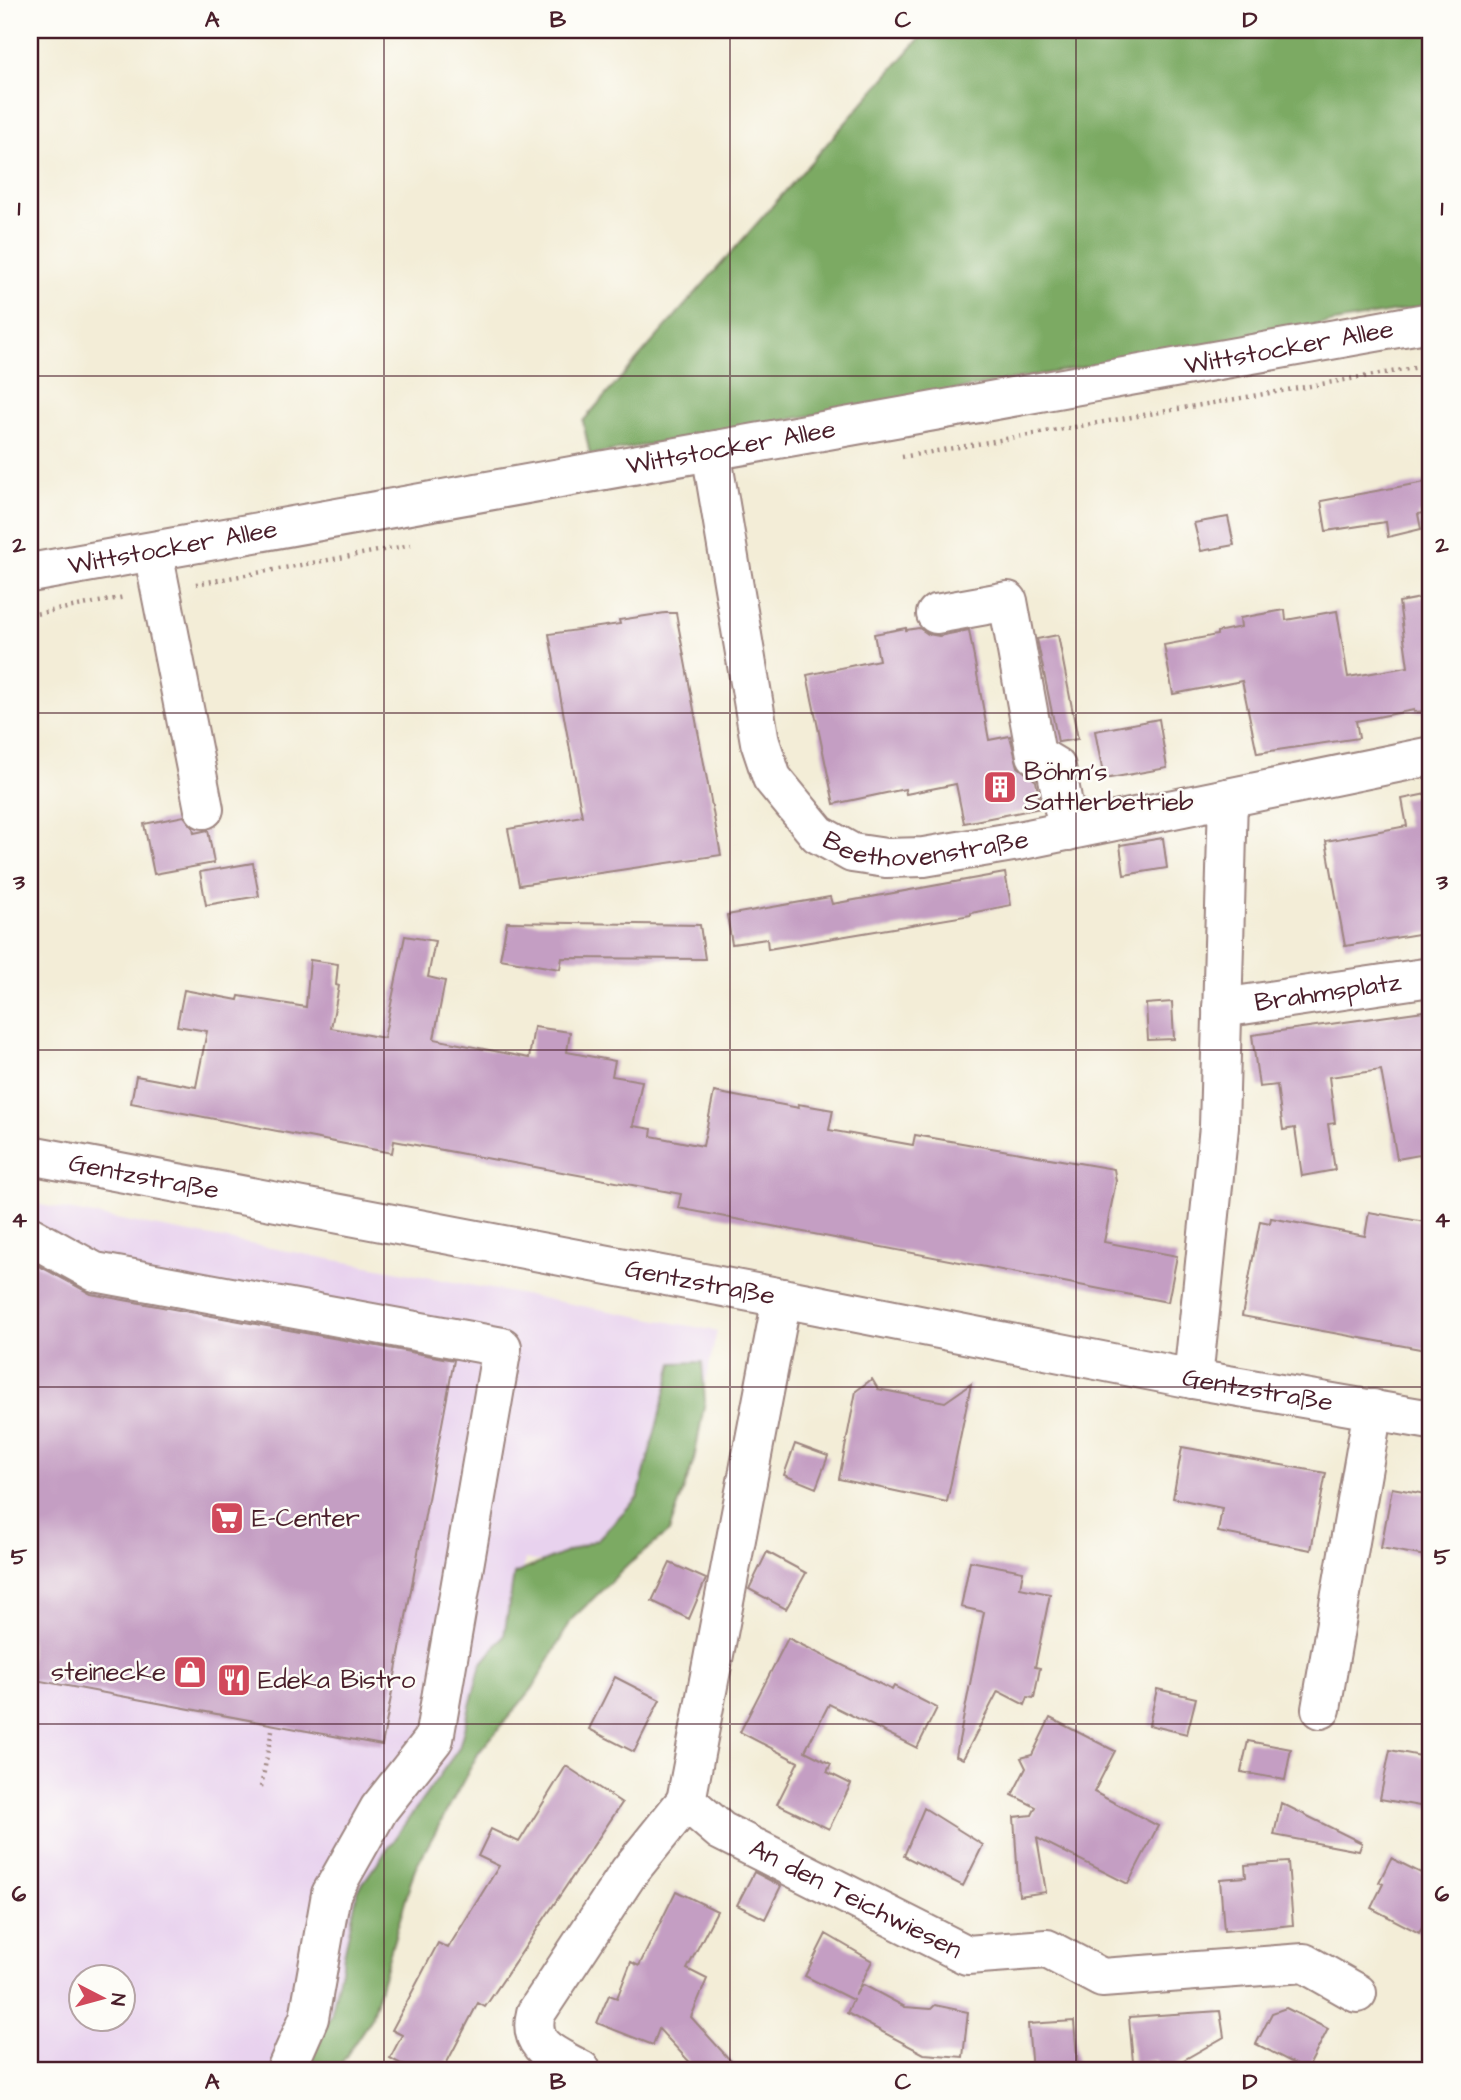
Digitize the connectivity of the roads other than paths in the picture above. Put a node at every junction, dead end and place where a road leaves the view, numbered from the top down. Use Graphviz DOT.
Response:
graph roads {
  1 [pos="1431,322"];
  2 [pos="712,451"];
  3 [pos="153,552"];
  4 [pos="30,573"];
  5 [pos="936,614"];
  6 [pos="1431,756"];
  7 [pos="1228,798"];
  8 [pos="204,809"];
  9 [pos="1068,831"];
  10 [pos="1431,977"];
  11 [pos="1222,1008"];
  12 [pos="30,1154"];
  13 [pos="30,1236"];
  14 [pos="782,1298"];
  15 [pos="1193,1379"];
  16 [pos="1373,1409"];
  17 [pos="1431,1420"];
  18 [pos="1321,1709"];
  19 [pos="686,1801"];
  20 [pos="1357,1993"];
  21 [pos="286,2070"];
  22 [pos="581,2070"];
  1 -- 2 [label="street, Wittstocker Allee"];
  2 -- 3 [label="street, Wittstocker Allee"];
  2 -- 9 [label="street, Beethovenstraße"];
  3 -- 4 [label="street, Wittstocker Allee"];
  3 -- 8 [label="street"];
  5 -- 9 [label="street"];
  6 -- 7 [label="street, Beethovenstraße"];
  7 -- 9 [label="street, Beethovenstraße"];
  7 -- 11 [label="street"];
  10 -- 11 [label="street, Brahmsplatz"];
  11 -- 15 [label="street"];
  12 -- 14 [label="street, Gentzstraße"];
  13 -- 21 [label="street"];
  14 -- 15 [label="street, Gentzstraße"];
  14 -- 19 [label="street"];
  15 -- 16 [label="street, Gentzstraße"];
  16 -- 17 [label="street, Gentzstraße"];
  16 -- 18 [label="street"];
  19 -- 20 [label="street, An den Teichwiesen"];
  19 -- 22 [label="street"];
}
